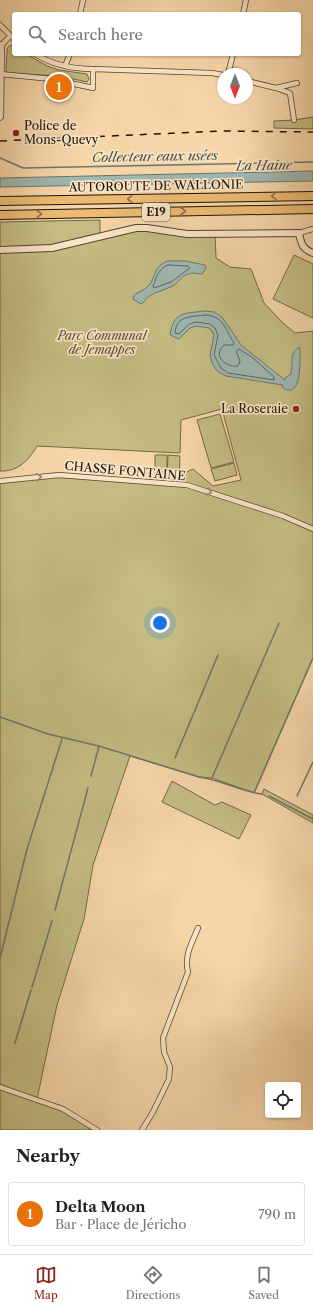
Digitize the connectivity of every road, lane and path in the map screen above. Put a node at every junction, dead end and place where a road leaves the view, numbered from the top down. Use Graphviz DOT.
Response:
graph roads {
  1 [pos="83,0"];
  2 [pos="246,0"];
  3 [pos="80,12"];
  4 [pos="243,12"];
  5 [pos="0,25"];
  6 [pos="12,38"];
  7 [pos="1,45"];
  8 [pos="39,56"];
  9 [pos="69,56"];
  10 [pos="232,56"];
  11 [pos="64,66"];
  12 [pos="230,68"];
  13 [pos="93,69"];
  14 [pos="0,74"];
  15 [pos="217,74"];
  16 [pos="253,82"];
  17 [pos="297,84"];
  18 [pos="276,88"];
  19 [pos="0,117"];
  20 [pos="294,120"];
  21 [pos="313,196"];
  22 [pos="0,201"];
  23 [pos="313,209"];
  24 [pos="0,215"];
  25 [pos="313,229"];
  26 [pos="299,233"];
  27 [pos="0,250"];
  28 [pos="313,253"];
  29 [pos="0,481"];
  30 [pos="313,529"];
  31 [pos="198,928"];
  32 [pos="0,1087"];
  33 [pos="97,1130"];
  34 [pos="142,1130"];
  1 -- 3 [label="street"];
  2 -- 4 [label="street"];
  5 -- 6 [label="street"];
  6 -- 7 [label="street"];
  7 -- 14 [label="street"];
  8 -- 11 [label="street"];
  9 -- 11 [label="street"];
  10 -- 12 [label="street"];
  11 -- 13 [label="street"];
  13 -- 14 [label="street"];
  13 -- 15 [label="street"];
  14 -- 19 [label="street"];
  16 -- 18 [label="street"];
  17 -- 18 [label="street"];
  18 -- 20 [label="street"];
  21 -- 22 [label="highway, AUTOROUTE DE WALLONIE / E19, one-way"];
  24 -- 23 [label="highway, E19, one-way"];
  25 -- 26 [label="street"];
  26 -- 27 [label="street"];
  26 -- 28 [label="street"];
  29 -- 30 [label="street, CHASSE FONTAINE, one-way"];
  31 -- 34 [label="street"];
  32 -- 33 [label="street"];
}
